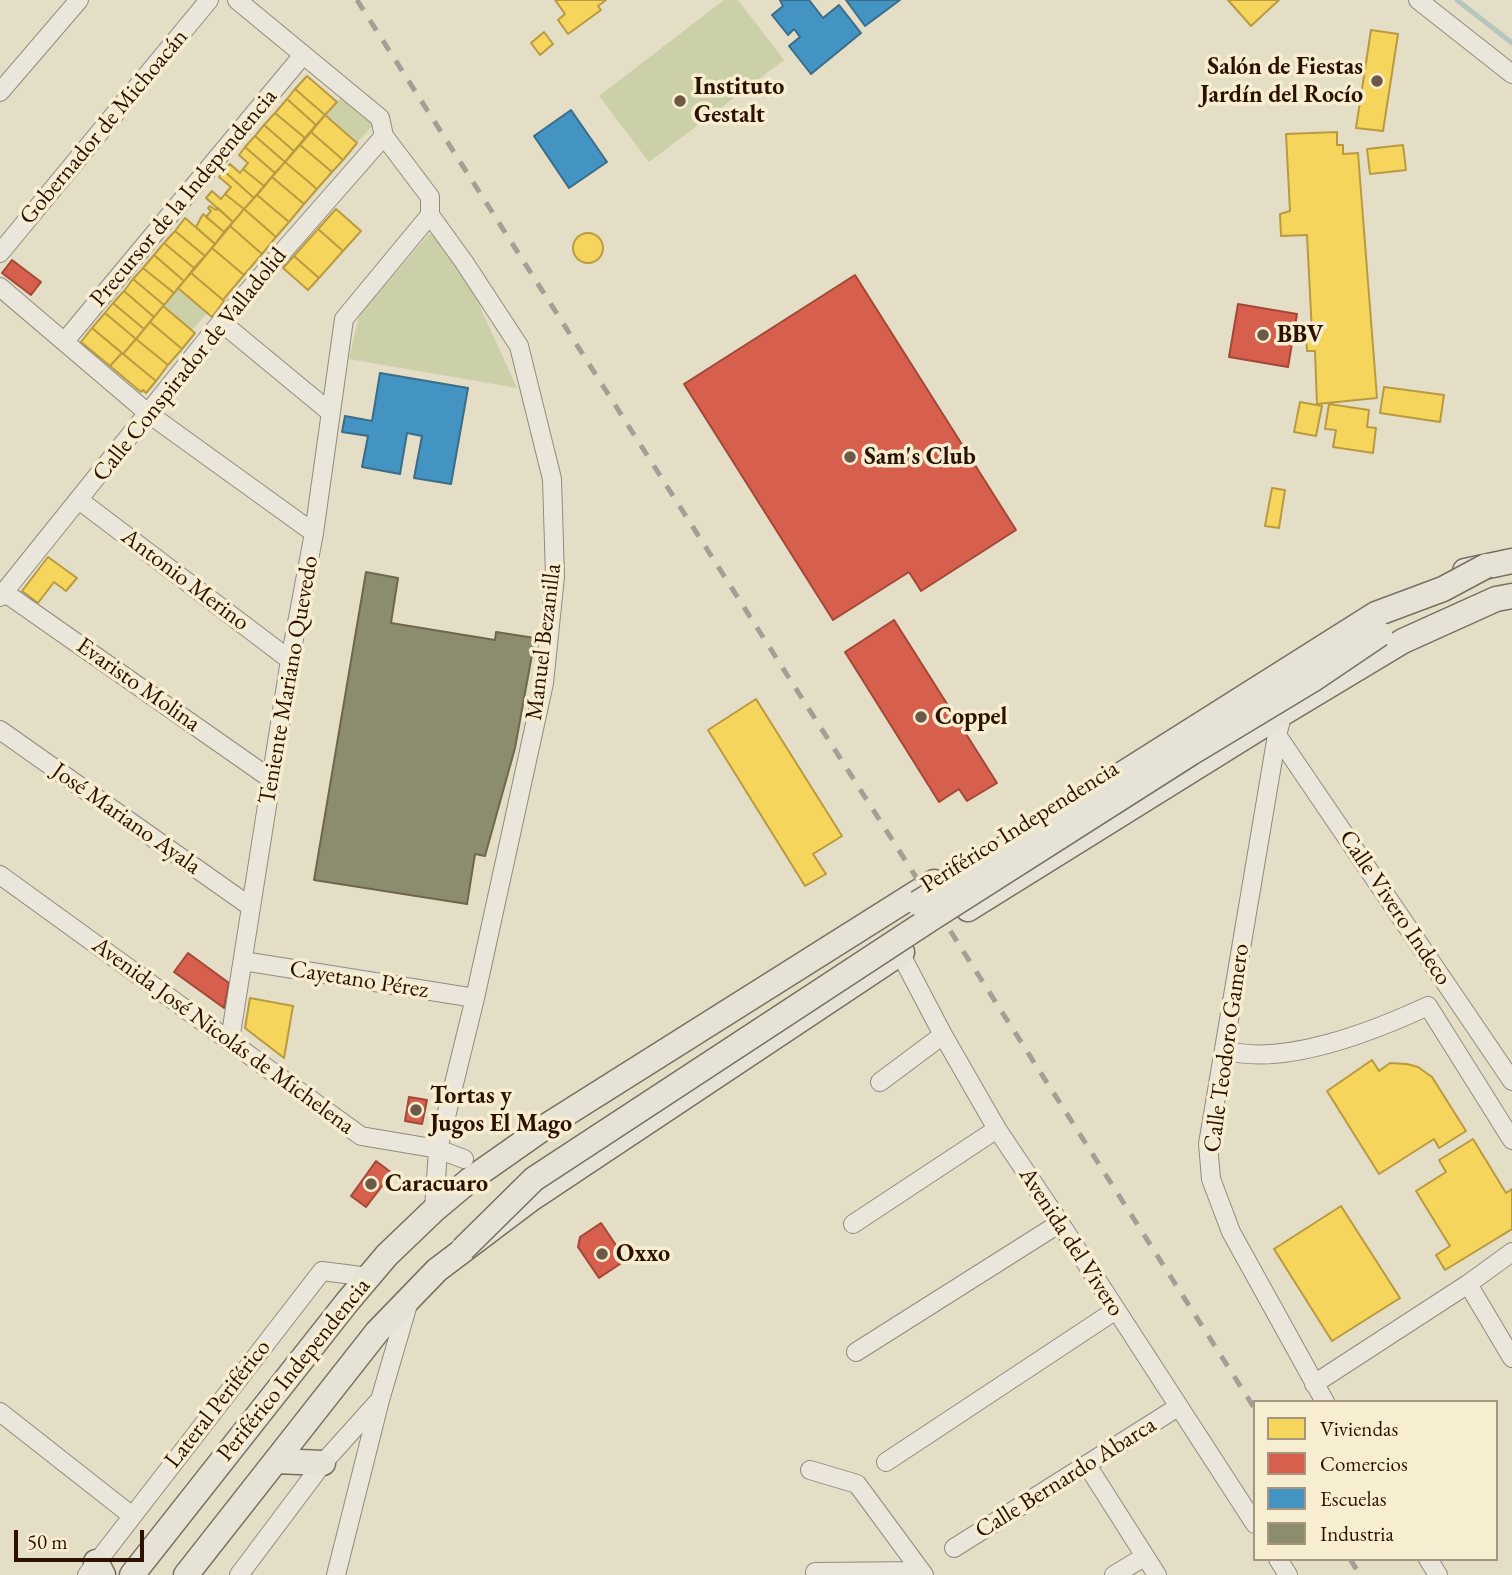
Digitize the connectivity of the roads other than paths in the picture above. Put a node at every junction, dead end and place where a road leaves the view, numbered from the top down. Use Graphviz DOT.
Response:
graph roads {
  1 [pos="79,0"];
  2 [pos="209,0"];
  3 [pos="237,0"];
  4 [pos="1418,0"];
  5 [pos="303,55"];
  6 [pos="1512,74"];
  7 [pos="0,92"];
  8 [pos="384,136"];
  9 [pos="430,215"];
  10 [pos="0,253"];
  11 [pos="0,288"];
  12 [pos="221,322"];
  13 [pos="65,341"];
  14 [pos="330,412"];
  15 [pos="149,414"];
  16 [pos="79,500"];
  17 [pos="314,533"];
  18 [pos="1512,561"];
  19 [pos="2,594"];
  20 [pos="1512,596"];
  21 [pos="1486,604"];
  22 [pos="290,660"];
  23 [pos="1280,724"];
  24 [pos="0,730"];
  25 [pos="271,779"];
  26 [pos="0,875"];
  27 [pos="941,901"];
  28 [pos="251,907"];
  29 [pos="900,953"];
  30 [pos="243,961"];
  31 [pos="475,998"];
  32 [pos="943,1035"];
  33 [pos="230,1040"];
  34 [pos="1225,1050"];
  35 [pos="1512,1081"];
  36 [pos="880,1082"];
  37 [pos="996,1129"];
  38 [pos="1512,1140"];
  39 [pos="439,1149"];
  40 [pos="468,1169"];
  41 [pos="434,1210"];
  42 [pos="1060,1223"];
  43 [pos="853,1224"];
  44 [pos="463,1249"];
  45 [pos="1512,1252"];
  46 [pos="369,1277"];
  47 [pos="1468,1284"];
  48 [pos="411,1295"];
  49 [pos="1116,1310"];
  50 [pos="856,1352"];
  51 [pos="1512,1358"];
  52 [pos="1314,1384"];
  53 [pos="380,1400"];
  54 [pos="1324,1400"];
  55 [pos="1178,1407"];
  56 [pos="0,1412"];
  57 [pos="276,1461"];
  58 [pos="886,1462"];
  59 [pos="323,1463"];
  60 [pos="1087,1465"];
  61 [pos="810,1470"];
  62 [pos="131,1515"];
  63 [pos="1253,1521"];
  64 [pos="954,1548"];
  65 [pos="1144,1556"];
  66 [pos="95,1571"];
  67 [pos="815,1572"];
  68 [pos="922,1573"];
  69 [pos="132,1575"];
  70 [pos="186,1575"];
  71 [pos="239,1575"];
  72 [pos="336,1575"];
  73 [pos="1114,1575"];
  74 [pos="1157,1575"];
  1 -- 7 [label="street"];
  2 -- 10 [label="street, Gobernador de Michoacán"];
  3 -- 5 [label="street"];
  4 -- 6 [label="street"];
  5 -- 8 [label="street, Manuel Bezanilla"];
  5 -- 13 [label="street, Precursor de la Independencia"];
  8 -- 9 [label="street, Manuel Bezanilla"];
  8 -- 12 [label="street, Calle Conspirador de Valladolid"];
  9 -- 14 [label="street, Teniente Mariano Quevedo"];
  9 -- 31 [label="street, Manuel Bezanilla"];
  11 -- 13 [label="street"];
  12 -- 14 [label="street"];
  12 -- 15 [label="street, Calle Conspirador de Valladolid"];
  13 -- 15 [label="street"];
  14 -- 17 [label="street, Teniente Mariano Quevedo"];
  15 -- 16 [label="street, Calle Conspirador de Valladolid"];
  15 -- 17 [label="street"];
  16 -- 19 [label="street, Calle Conspirador de Valladolid"];
  16 -- 22 [label="street, Antonio Merino"];
  17 -- 22 [label="street, Teniente Mariano Quevedo"];
  18 -- 27 [label="highway, bridge"];
  19 -- 25 [label="street, Evaristo Molina"];
  20 -- 21 [label="highway, Periférico Independencia"];
  21 -- 23 [label="highway, Periférico Independencia"];
  21 -- 27 [label="highway, bridge"];
  22 -- 25 [label="street, Teniente Mariano Quevedo"];
  23 -- 27 [label="highway, Periférico Independencia"];
  23 -- 34 [label="street, Calle Teodoro Gamero"];
  23 -- 35 [label="street, Calle Vivero Indeco"];
  24 -- 28 [label="street, José Mariano Ayala"];
  25 -- 28 [label="street, Teniente Mariano Quevedo"];
  26 -- 33 [label="street, Avenida José Nicolás de Michelena"];
  27 -- 29 [label="highway, Periférico Independencia"];
  27 -- 40 [label="highway, Periférico Independencia"];
  27 -- 41 [label="highway, bridge"];
  27 -- 44 [label="highway, bridge"];
  28 -- 30 [label="street, Teniente Mariano Quevedo"];
  29 -- 32 [label="street, Avenida del Vivero"];
  29 -- 44 [label="highway, Periférico Independencia"];
  30 -- 31 [label="street, Cayetano Pérez"];
  30 -- 33 [label="street, Teniente Mariano Quevedo"];
  31 -- 39 [label="street, Manuel Bezanilla"];
  32 -- 36 [label="street"];
  32 -- 37 [label="street, Avenida del Vivero"];
  33 -- 39 [label="street, Avenida José Nicolás de Michelena"];
  34 -- 38 [label="street"];
  34 -- 52 [label="street, Calle Teodoro Gamero"];
  37 -- 42 [label="street, Avenida del Vivero"];
  37 -- 43 [label="street"];
  39 -- 40 [label="street, Avenida José Nicolás de Michelena"];
  39 -- 41 [label="street, Manuel Bezanilla"];
  40 -- 41 [label="highway, Periférico Independencia"];
  41 -- 46 [label="highway, Periférico Independencia"];
  42 -- 49 [label="street, Avenida del Vivero"];
  42 -- 50 [label="street"];
  44 -- 48 [label="highway, Periférico Independencia"];
  45 -- 47 [label="street"];
  46 -- 62 [label="street, Lateral Periférico"];
  46 -- 69 [label="highway, Periférico Independencia"];
  47 -- 51 [label="street"];
  47 -- 52 [label="street"];
  48 -- 53 [label="street"];
  48 -- 57 [label="highway, Periférico Independencia"];
  49 -- 55 [label="street, Avenida del Vivero"];
  49 -- 58 [label="street"];
  52 -- 54 [label="street, Calle Teodoro Gamero"];
  53 -- 59 [label="street"];
  53 -- 72 [label="street"];
  55 -- 60 [label="street, Calle Bernardo Abarca"];
  55 -- 63 [label="street, Avenida del Vivero"];
  56 -- 62 [label="street"];
  57 -- 59 [label="highway"];
  57 -- 70 [label="highway, Periférico Independencia"];
  59 -- 71 [label="street"];
  60 -- 64 [label="street, Calle Bernardo Abarca"];
  60 -- 65 [label="street"];
  61 -- 68 [label="street"];
  62 -- 66 [label="street, Lateral Periférico"];
  65 -- 73 [label="street"];
  65 -- 74 [label="street"];
  67 -- 68 [label="street"];
}
